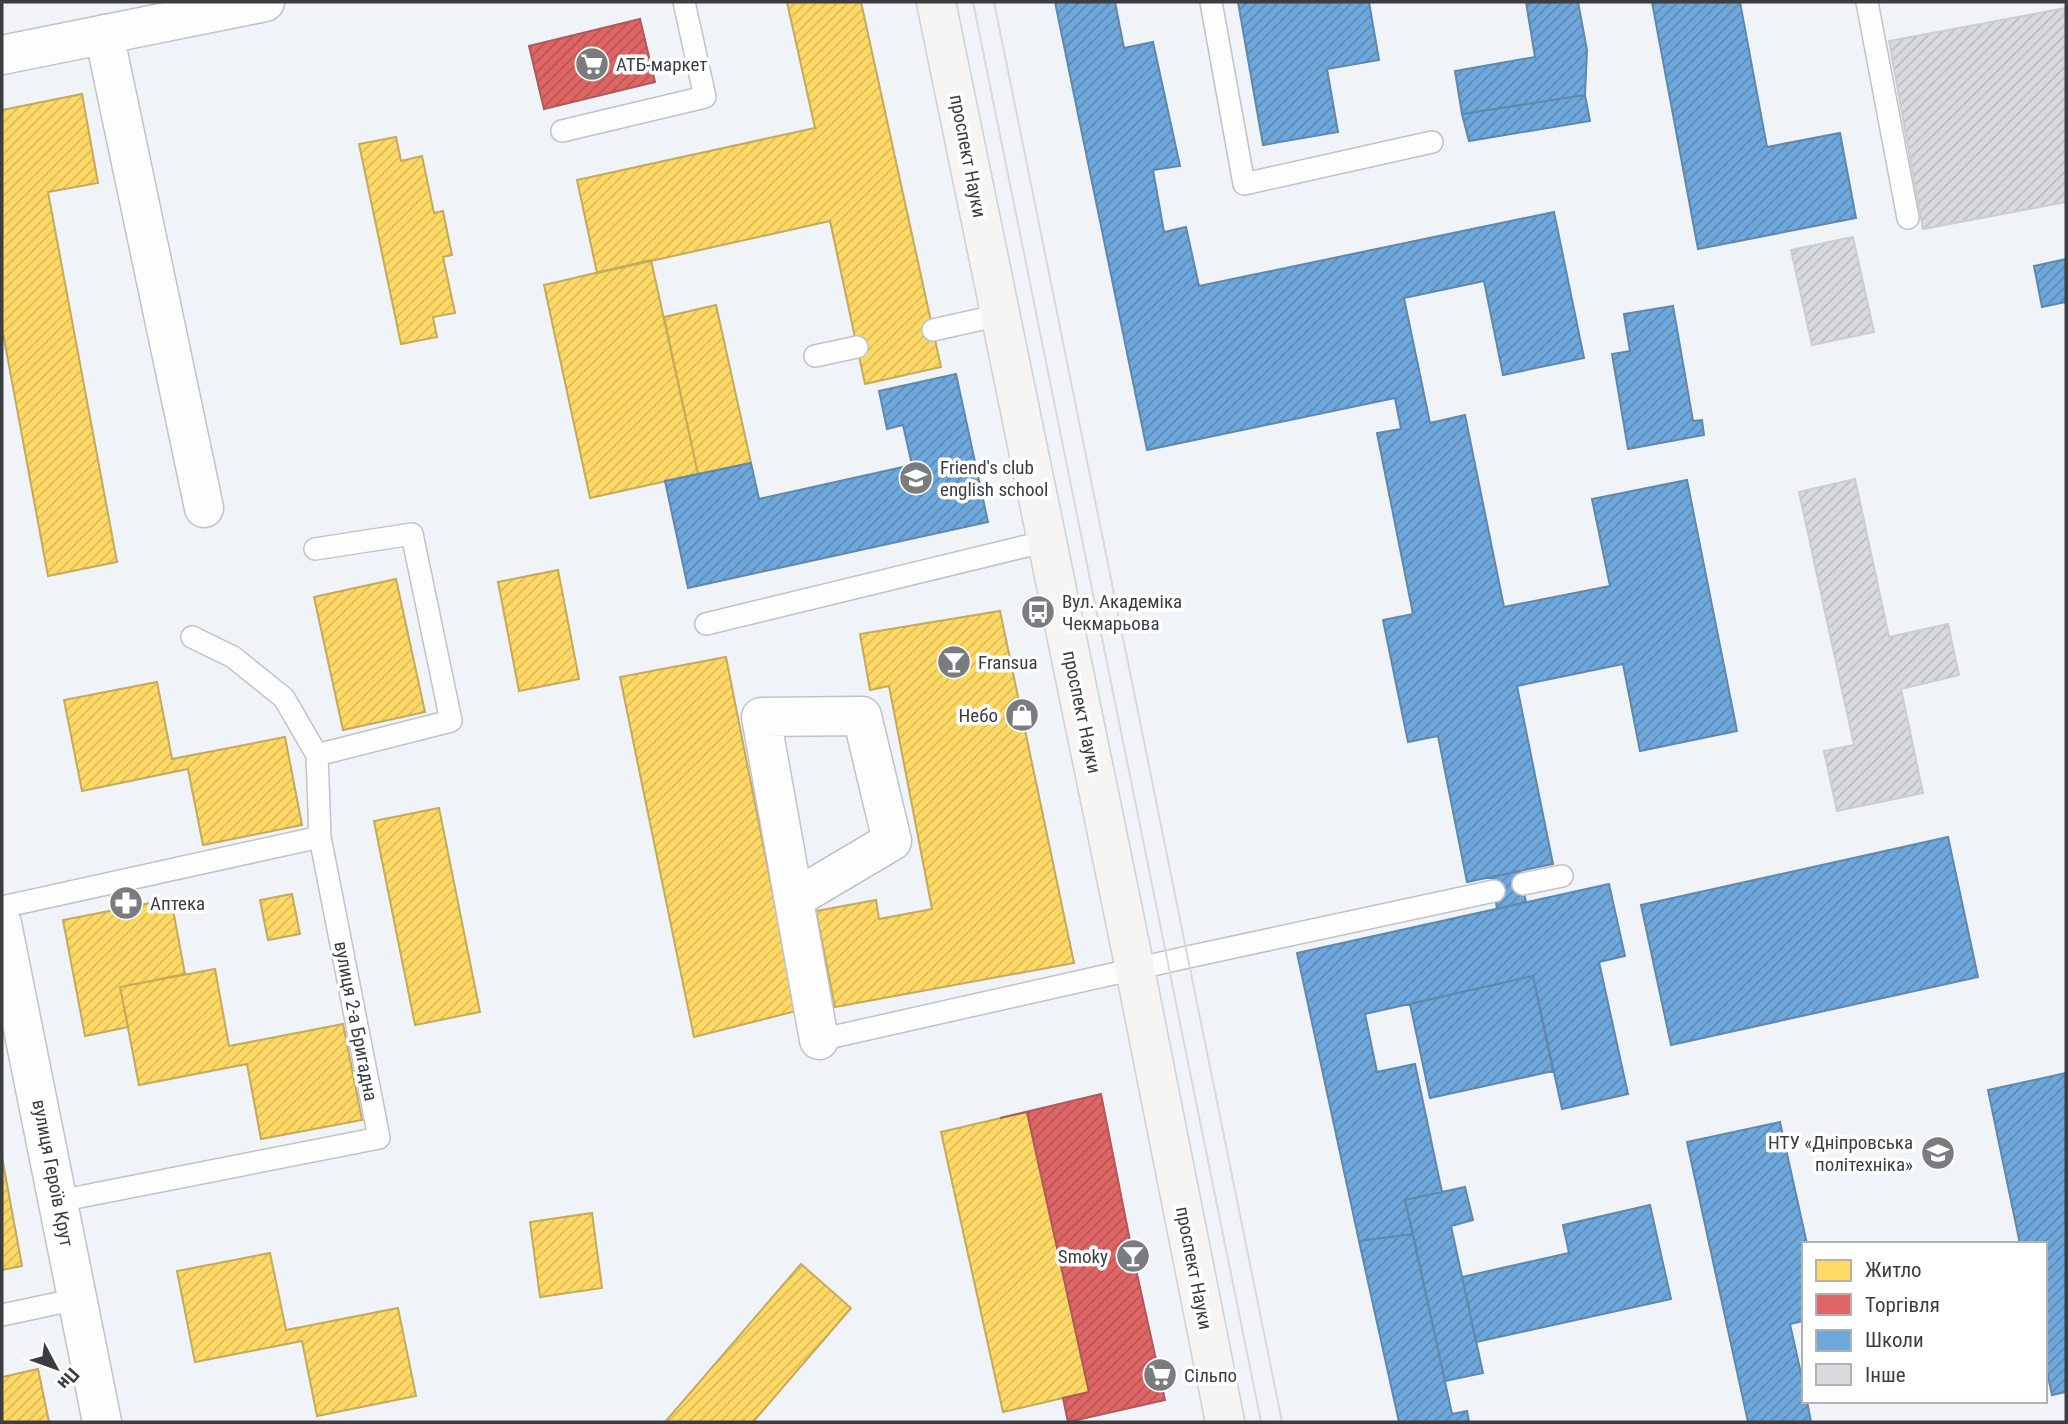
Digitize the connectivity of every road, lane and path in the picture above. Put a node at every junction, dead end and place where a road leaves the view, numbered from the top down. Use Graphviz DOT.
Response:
graph roads {
  1 [pos="265,2"];
  2 [pos="684,2"];
  3 [pos="936,2"];
  4 [pos="1211,2"];
  5 [pos="1867,2"];
  6 [pos="104,34"];
  7 [pos="2,55"];
  8 [pos="562,131"];
  9 [pos="1432,142"];
  10 [pos="1908,218"];
  11 [pos="1000,315"];
  12 [pos="933,330"];
  13 [pos="857,347"];
  14 [pos="815,356"];
  15 [pos="204,508"];
  16 [pos="1047,541"];
  17 [pos="315,549"];
  18 [pos="706,624"];
  19 [pos="192,637"];
  20 [pos="317,755"];
  21 [pos="320,837"];
  22 [pos="1562,876"];
  23 [pos="1523,884"];
  24 [pos="1494,891"];
  25 [pos="794,899"];
  26 [pos="2,908"];
  27 [pos="2,924"];
  28 [pos="1135,969"];
  29 [pos="819,1040"];
  30 [pos="59,1201"];
  31 [pos="77,1299"];
  32 [pos="2,1315"];
  33 [pos="102,1422"];
  34 [pos="1225,1422"];
  1 -- 6 [label="street"];
  2 -- 8 [label="lane"];
  3 -- 11 [label="main road, проспект Науки"];
  4 -- 9 [label="lane"];
  5 -- 10 [label="lane"];
  6 -- 7 [label="street"];
  6 -- 15 [label="street"];
  11 -- 12 [label="lane"];
  11 -- 16 [label="main road, проспект Науки"];
  13 -- 14 [label="lane"];
  16 -- 18 [label="lane"];
  16 -- 28 [label="main road, проспект Науки"];
  17 -- 20 [label="lane"];
  19 -- 20 [label="lane, вулиця 2-а Бригадна"];
  20 -- 21 [label="lane, вулиця 2-а Бригадна"];
  21 -- 26 [label="lane"];
  21 -- 30 [label="lane, вулиця 2-а Бригадна"];
  22 -- 23 [label="lane"];
  24 -- 28 [label="lane"];
  25 -- 25 [label="street"];
  25 -- 29 [label="street"];
  27 -- 30 [label="street, вулиця Героїв Крут"];
  28 -- 29 [label="lane"];
  28 -- 34 [label="main road, проспект Науки"];
  30 -- 31 [label="street, вулиця Героїв Крут"];
  31 -- 32 [label="lane"];
  31 -- 33 [label="street, вулиця Героїв Крут"];
}
